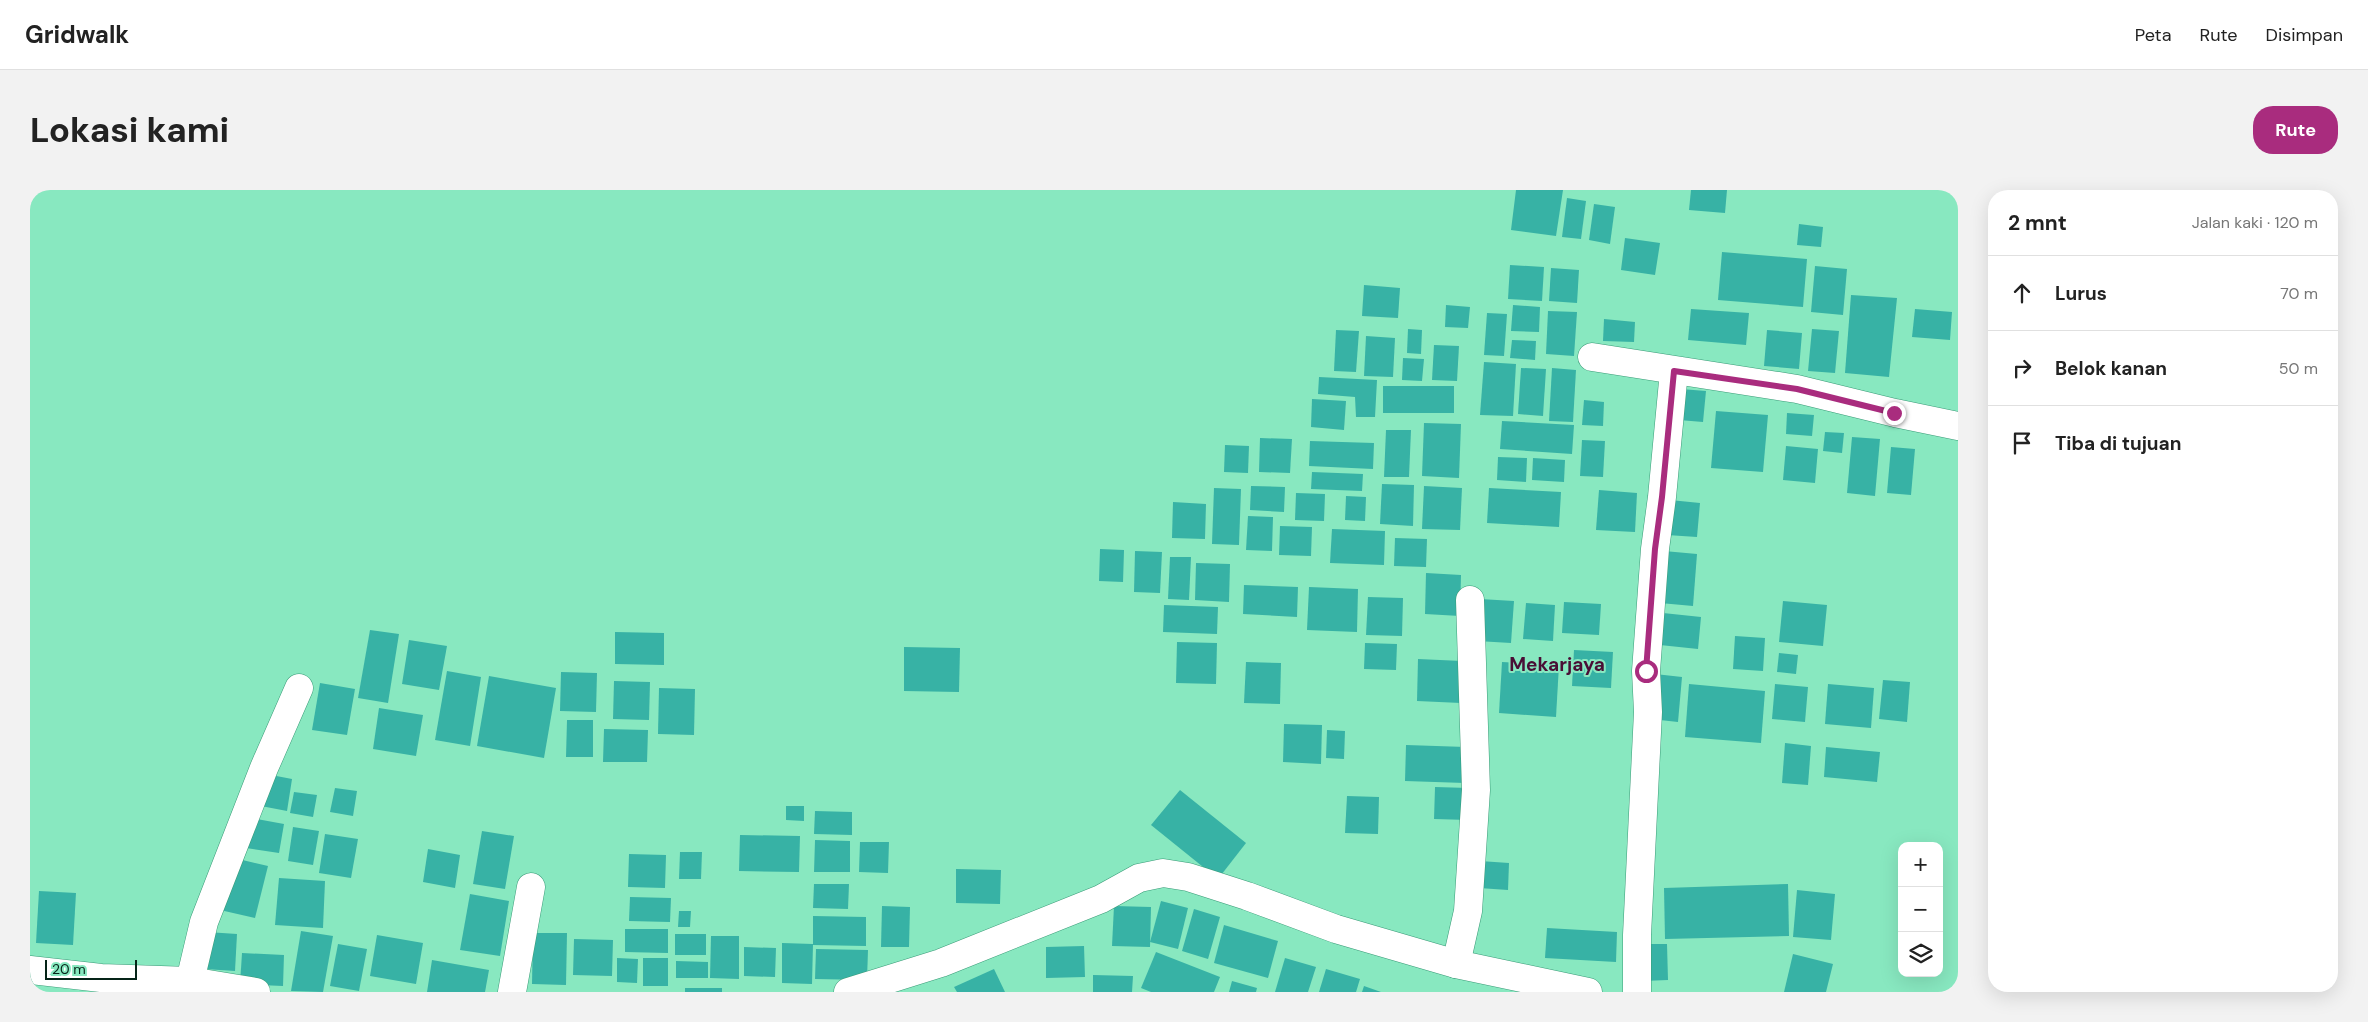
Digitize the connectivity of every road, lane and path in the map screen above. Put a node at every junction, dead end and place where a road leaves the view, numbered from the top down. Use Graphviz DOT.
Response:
graph roads {
  1 [pos="1592,357"];
  2 [pos="1674,371"];
  3 [pos="1958,426"];
  4 [pos="1470,600"];
  5 [pos="299,688"];
  6 [pos="531,887"];
  7 [pos="1456,964"];
  8 [pos="30,970"];
  9 [pos="190,981"];
  10 [pos="902,984"];
  11 [pos="100,985"];
  12 [pos="256,992"];
  13 [pos="512,992"];
  14 [pos="848,992"];
  15 [pos="1588,992"];
  16 [pos="1637,992"];
  1 -- 2 [label="street"];
  2 -- 3 [label="street"];
  2 -- 16 [label="street"];
  4 -- 7 [label="street"];
  5 -- 9 [label="street"];
  6 -- 13 [label="street"];
  7 -- 10 [label="street"];
  7 -- 15 [label="street"];
  8 -- 11 [label="street"];
  9 -- 11 [label="street"];
  9 -- 12 [label="street"];
  10 -- 14 [label="street"];
}
